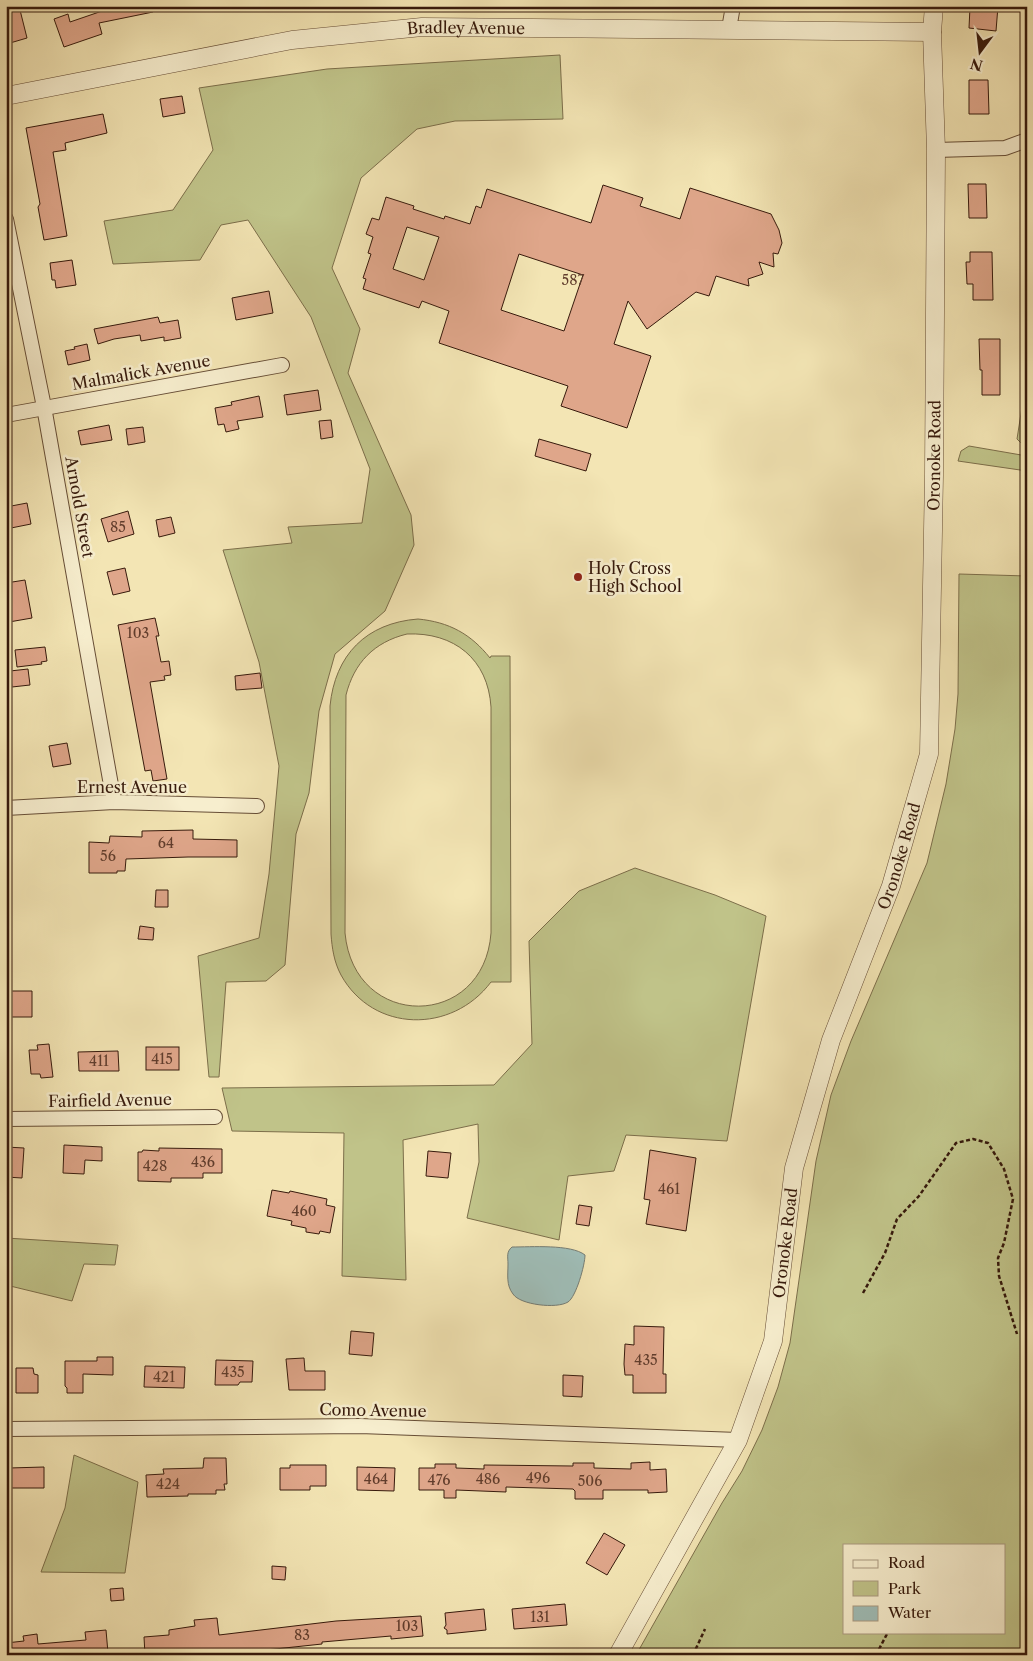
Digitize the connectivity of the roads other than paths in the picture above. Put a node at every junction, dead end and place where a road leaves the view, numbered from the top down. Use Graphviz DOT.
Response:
graph roads {
  1 [pos="733,6"];
  2 [pos="934,6"];
  3 [pos="729,29"];
  4 [pos="932,32"];
  5 [pos="6,96"];
  6 [pos="1027,140"];
  7 [pos="936,150"];
  8 [pos="6,219"];
  9 [pos="282,365"];
  10 [pos="44,407"];
  11 [pos="6,415"];
  12 [pos="114,802"];
  13 [pos="257,806"];
  14 [pos="6,808"];
  15 [pos="215,1117"];
  16 [pos="6,1119"];
  17 [pos="6,1429"];
  18 [pos="738,1440"];
  19 [pos="618,1655"];
  1 -- 3 [label="street"];
  2 -- 4 [label="street, Oronoke Road"];
  3 -- 4 [label="street, Bradley Avenue"];
  3 -- 5 [label="street, Bradley Avenue"];
  4 -- 7 [label="street, Oronoke Road"];
  6 -- 7 [label="street"];
  7 -- 18 [label="street, Oronoke Road"];
  8 -- 10 [label="street, Arnold Street"];
  9 -- 10 [label="street, Malmalick Avenue"];
  10 -- 11 [label="street, Malmalick Avenue"];
  10 -- 12 [label="street, Arnold Street"];
  12 -- 13 [label="street, Ernest Avenue"];
  12 -- 14 [label="street, Ernest Avenue"];
  15 -- 16 [label="street, Fairfield Avenue"];
  17 -- 18 [label="street, Como Avenue"];
  18 -- 19 [label="street, Oronoke Road"];
}
